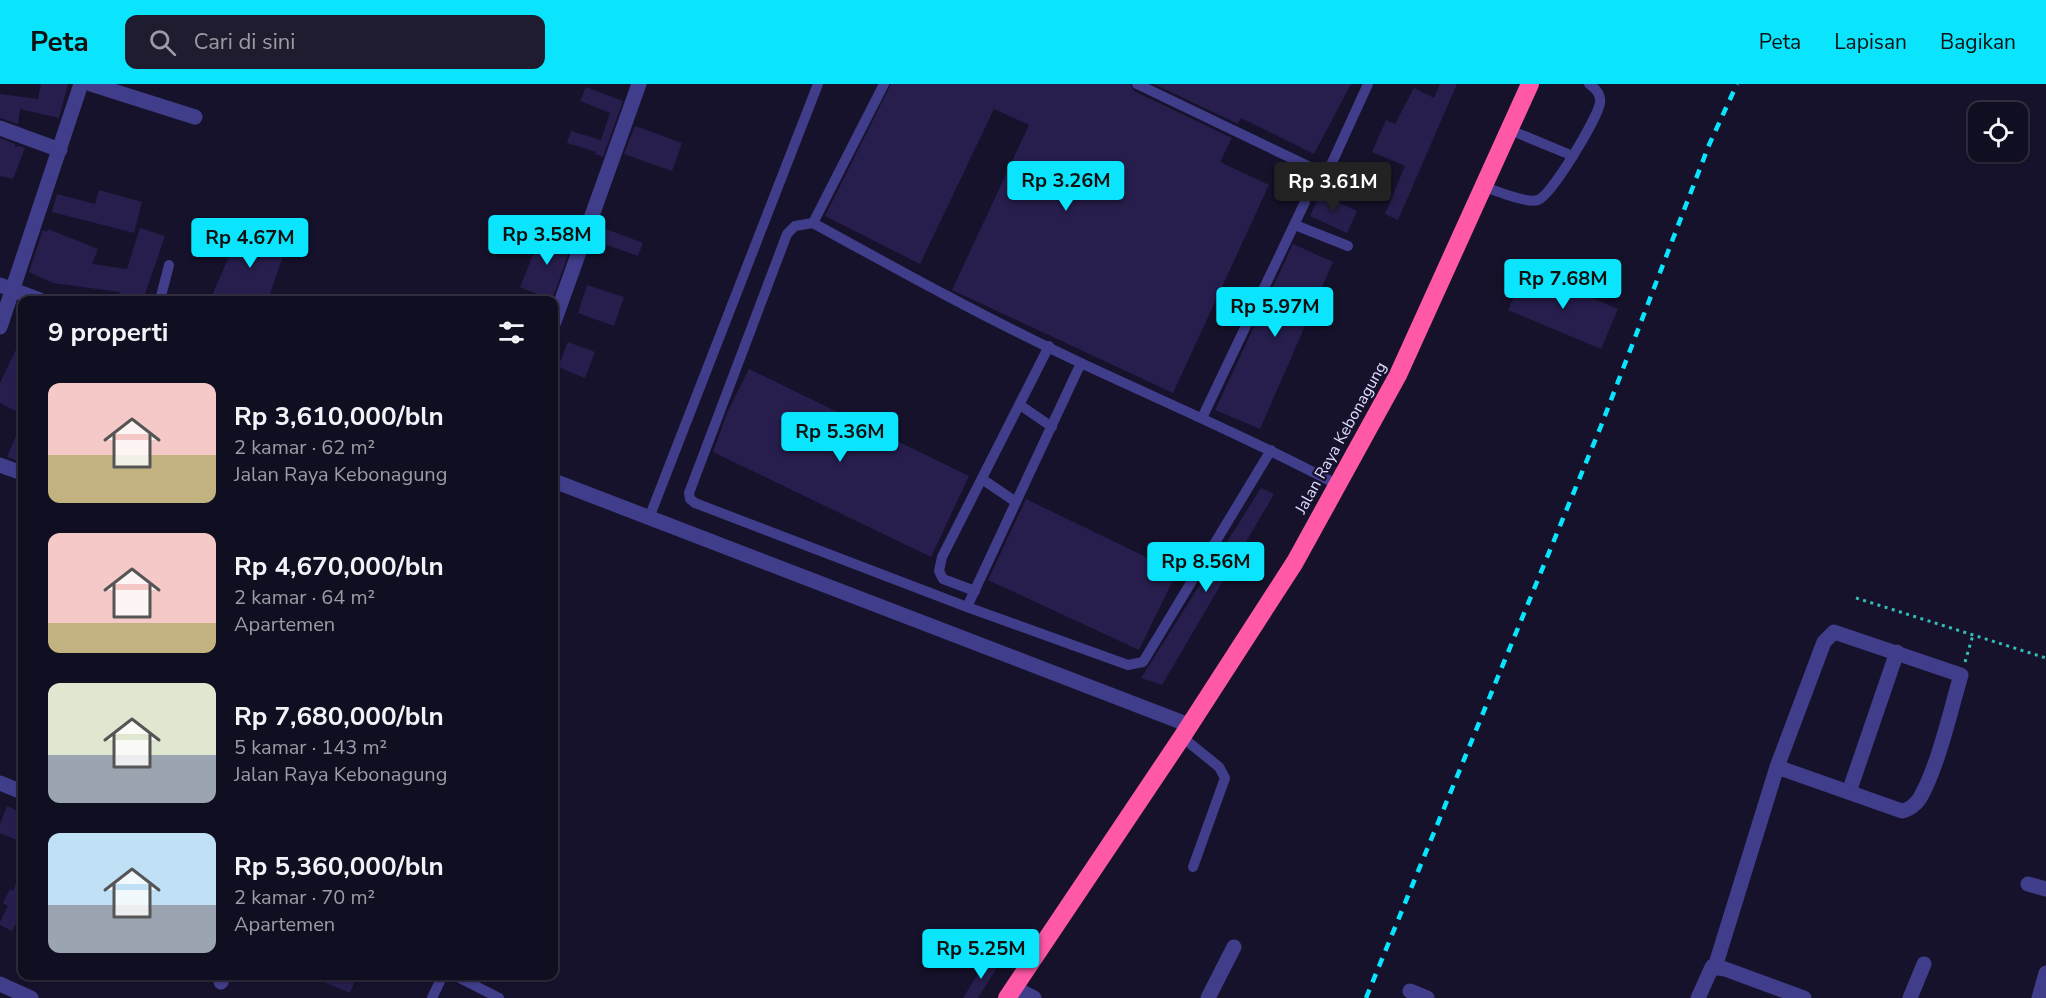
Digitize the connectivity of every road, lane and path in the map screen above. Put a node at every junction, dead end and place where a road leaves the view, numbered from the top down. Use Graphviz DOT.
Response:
graph roads {
  1 [pos="81,84"];
  2 [pos="91,84"];
  3 [pos="639,84"];
  4 [pos="818,84"];
  5 [pos="884,84"];
  6 [pos="1137,84"];
  7 [pos="1368,84"];
  8 [pos="1589,84"];
  9 [pos="1525,86"];
  10 [pos="195,117"];
  11 [pos="0,128"];
  12 [pos="1510,130"];
  13 [pos="60,150"];
  14 [pos="1573,156"];
  15 [pos="1485,187"];
  16 [pos="1305,202"];
  17 [pos="813,223"];
  18 [pos="1294,225"];
  19 [pos="1348,246"];
  20 [pos="169,265"];
  21 [pos="7,288"];
  22 [pos="29,296"];
  23 [pos="161,296"];
  24 [pos="558,311"];
  25 [pos="0,327"];
  26 [pos="1049,346"];
  27 [pos="1081,363"];
  28 [pos="1020,405"];
  29 [pos="1202,418"];
  30 [pos="1052,427"];
  31 [pos="1271,450"];
  32 [pos="0,465"];
  33 [pos="18,472"];
  34 [pos="982,479"];
  35 [pos="558,483"];
  36 [pos="1338,485"];
  37 [pos="1017,502"];
  38 [pos="649,518"];
  39 [pos="975,591"];
  40 [pos="1856,598"];
  41 [pos="967,607"];
  42 [pos="1973,635"];
  43 [pos="1898,652"];
  44 [pos="2046,658"];
  45 [pos="1961,675"];
  46 [pos="1185,731"];
  47 [pos="1777,767"];
  48 [pos="0,783"];
  49 [pos="18,790"];
  50 [pos="1849,792"];
  51 [pos="1193,867"];
  52 [pos="2028,884"];
  53 [pos="2046,889"];
  54 [pos="1234,947"];
  55 [pos="1924,964"];
  56 [pos="1715,967"];
  57 [pos="2045,978"];
  58 [pos="441,980"];
  59 [pos="464,980"];
  60 [pos="0,984"];
  61 [pos="1410,991"];
  62 [pos="1010,993"];
  63 [pos="23,996"];
  64 [pos="432,998"];
  65 [pos="499,998"];
  66 [pos="1034,998"];
  67 [pos="1208,998"];
  68 [pos="1427,998"];
  69 [pos="1698,998"];
  70 [pos="1804,998"];
  71 [pos="1910,998"];
  72 [pos="2039,998"];
  1 -- 13 [label="street"];
  2 -- 10 [label="street"];
  3 -- 24 [label="street"];
  4 -- 38 [label="lane"];
  5 -- 17 [label="lane"];
  6 -- 7 [label="lane"];
  8 -- 14 [label="lane"];
  9 -- 12 [label="highway, Jalan Raya Kebonagung"];
  11 -- 13 [label="street"];
  12 -- 14 [label="lane"];
  12 -- 15 [label="highway, Jalan Raya Kebonagung"];
  13 -- 21 [label="street"];
  14 -- 15 [label="lane"];
  15 -- 36 [label="highway, Jalan Raya Kebonagung"];
  16 -- 18 [label="lane"];
  17 -- 26 [label="lane"];
  17 -- 41 [label="lane"];
  18 -- 19 [label="lane"];
  18 -- 29 [label="lane"];
  20 -- 23 [label="lane"];
  21 -- 22 [label="street"];
  21 -- 25 [label="street"];
  26 -- 27 [label="lane"];
  26 -- 28 [label="lane"];
  27 -- 29 [label="lane"];
  27 -- 30 [label="lane"];
  28 -- 30 [label="lane"];
  28 -- 34 [label="lane"];
  29 -- 31 [label="lane"];
  30 -- 37 [label="lane"];
  31 -- 36 [label="lane"];
  31 -- 41 [label="lane"];
  32 -- 33 [label="street"];
  34 -- 37 [label="lane"];
  34 -- 39 [label="lane"];
  35 -- 38 [label="street"];
  36 -- 46 [label="highway, Jalan Raya Kebonagung"];
  37 -- 39 [label="lane"];
  38 -- 46 [label="street"];
  39 -- 41 [label="lane"];
  40 -- 42 [label="path"];
  42 -- 44 [label="path"];
  42 -- 45 [label="path"];
  43 -- 45 [label="street"];
  43 -- 47 [label="street"];
  43 -- 50 [label="street"];
  45 -- 50 [label="street"];
  46 -- 51 [label="lane"];
  46 -- 62 [label="highway, Jalan Raya Kebonagung"];
  47 -- 50 [label="street"];
  47 -- 56 [label="street"];
  48 -- 49 [label="street"];
  52 -- 53 [label="street"];
  54 -- 67 [label="street"];
  55 -- 71 [label="street"];
  56 -- 69 [label="street"];
  56 -- 70 [label="street"];
  57 -- 72 [label="street"];
  58 -- 64 [label="lane"];
  59 -- 65 [label="lane"];
  60 -- 63 [label="street"];
  61 -- 68 [label="street"];
  62 -- 66 [label="street"];
}
